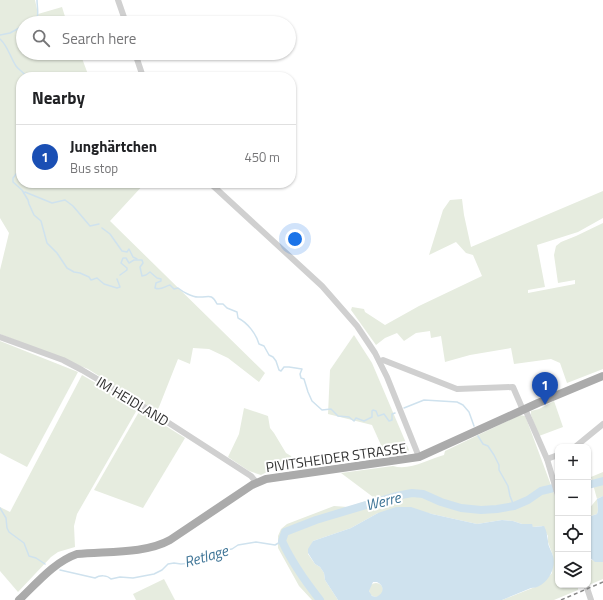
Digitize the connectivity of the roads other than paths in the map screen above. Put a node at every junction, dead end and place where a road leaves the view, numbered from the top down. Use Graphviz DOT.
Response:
graph roads {
  1 [pos="118,0"];
  2 [pos="124,16"];
  3 [pos="137,60"];
  4 [pos="141,72"];
  5 [pos="215,188"];
  6 [pos="0,337"];
  7 [pos="380,362"];
  8 [pos="603,376"];
  9 [pos="524,409"];
  10 [pos="603,424"];
  11 [pos="578,444"];
  12 [pos="555,456"];
  13 [pos="419,457"];
  14 [pos="546,459"];
  15 [pos="257,483"];
  16 [pos="555,486"];
  17 [pos="587,588"];
  18 [pos="19,600"];
  19 [pos="591,600"];
  1 -- 2 [label="street"];
  3 -- 4 [label="street"];
  5 -- 7 [label="street"];
  6 -- 15 [label="street, IM HEIDLAND"];
  7 -- 9 [label="street"];
  7 -- 13 [label="street"];
  8 -- 9 [label="main road, PIVITSHEIDER STRASSE"];
  9 -- 13 [label="main road, PIVITSHEIDER STRASSE"];
  9 -- 14 [label="street"];
  10 -- 11 [label="street"];
  12 -- 14 [label="street"];
  13 -- 15 [label="main road, PIVITSHEIDER STRASSE"];
  14 -- 16 [label="street"];
  15 -- 18 [label="main road, PIVITSHEIDER STRASSE"];
  17 -- 19 [label="street"];
}
